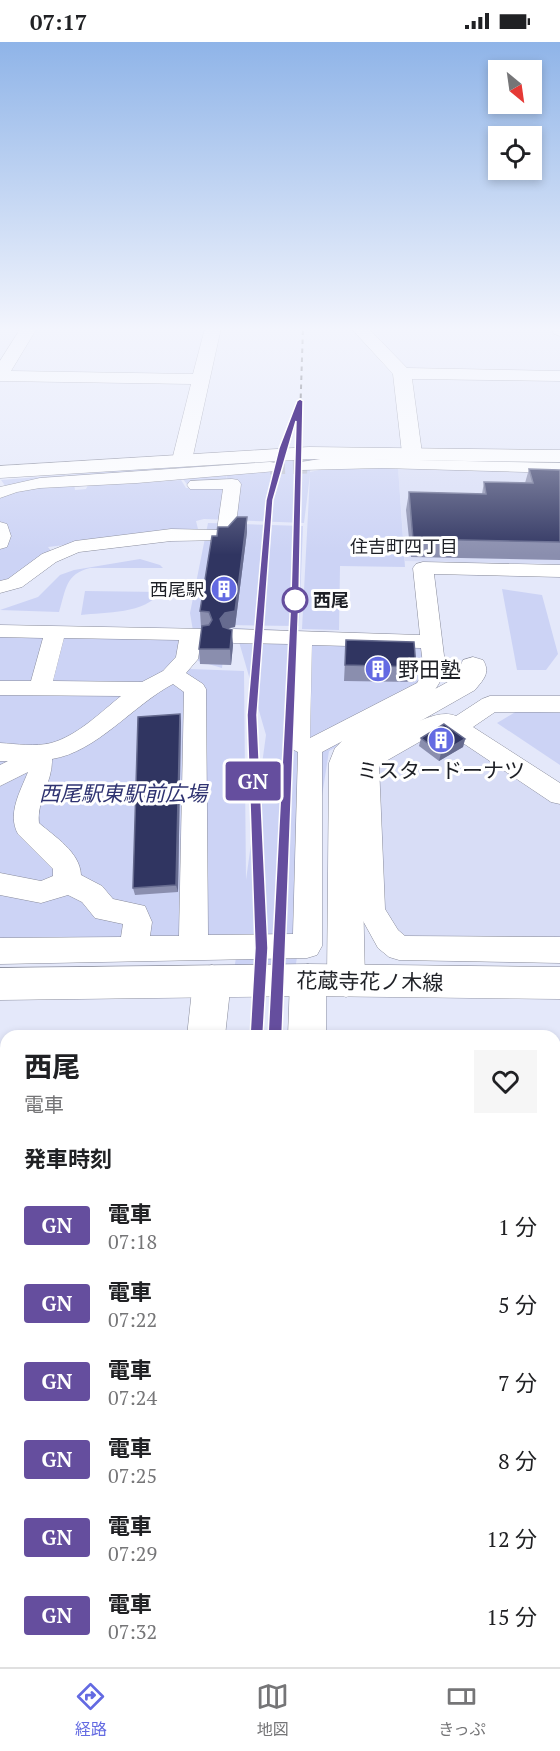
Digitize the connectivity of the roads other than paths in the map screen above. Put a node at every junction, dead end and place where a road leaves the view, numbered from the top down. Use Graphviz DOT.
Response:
graph roads {
  1 [pos="196,404"];
  2 [pos="406,404"];
  3 [pos="412,453"];
  4 [pos="560,456"];
  5 [pos="184,466"];
  6 [pos="270,466"];
  7 [pos="307,466"];
  8 [pos="560,468"];
  9 [pos="0,472"];
  10 [pos="232,476"];
  11 [pos="0,493"];
  12 [pos="0,528"];
  13 [pos="0,543"];
  14 [pos="560,571"];
  15 [pos="0,587"];
  16 [pos="0,631"];
  17 [pos="55,632"];
  18 [pos="234,636"];
  19 [pos="301,638"];
  20 [pos="432,642"];
  21 [pos="473,666"];
  22 [pos="171,676"];
  23 [pos="0,688"];
  24 [pos="40,688"];
  25 [pos="146,689"];
  26 [pos="550,704"];
  27 [pos="560,717"];
  28 [pos="458,726"];
  29 [pos="310,748"];
  30 [pos="0,752"];
  31 [pos="40,753"];
  32 [pos="0,777"];
  33 [pos="560,795"];
  34 [pos="67,881"];
  35 [pos="0,884"];
  36 [pos="193,948"];
  37 [pos="133,949"];
  38 [pos="560,950"];
  39 [pos="0,951"];
  40 [pos="308,980"];
  41 [pos="212,981"];
  42 [pos="346,981"];
  43 [pos="560,983"];
  44 [pos="0,984"];
  45 [pos="207,1030"];
  46 [pos="307,1030"];
  1 -- 5 [label="street"];
  2 -- 3 [label="street"];
  3 -- 4 [label="street"];
  3 -- 5 [label="street"];
  5 -- 9 [label="street"];
  5 -- 10 [label="street"];
  5 -- 11 [label="street"];
  6 -- 10 [label="street"];
  7 -- 8 [label="street"];
  10 -- 15 [label="street"];
  12 -- 13 [label="street"];
  14 -- 20 [label="street"];
  16 -- 17 [label="street"];
  17 -- 22 [label="street"];
  17 -- 24 [label="street"];
  18 -- 19 [label="street"];
  19 -- 20 [label="street"];
  19 -- 29 [label="street"];
  20 -- 29 [label="street"];
  21 -- 42 [label="street"];
  22 -- 25 [label="street"];
  22 -- 36 [label="street"];
  23 -- 24 [label="street"];
  24 -- 25 [label="street"];
  25 -- 31 [label="street"];
  26 -- 27 [label="street"];
  26 -- 28 [label="street"];
  28 -- 33 [label="street"];
  28 -- 38 [label="street"];
  29 -- 36 [label="street"];
  30 -- 31 [label="street"];
  31 -- 32 [label="street"];
  31 -- 34 [label="street"];
  34 -- 35 [label="street"];
  34 -- 37 [label="street"];
  36 -- 37 [label="street"];
  37 -- 39 [label="street"];
  40 -- 41 [label="street, 花蔵寺花ノ木線"];
  40 -- 42 [label="street, 花蔵寺花ノ木線"];
  40 -- 46 [label="street"];
  41 -- 44 [label="street, 花蔵寺花ノ木線"];
  41 -- 45 [label="street"];
  42 -- 43 [label="street, 花蔵寺花ノ木線"];
}
